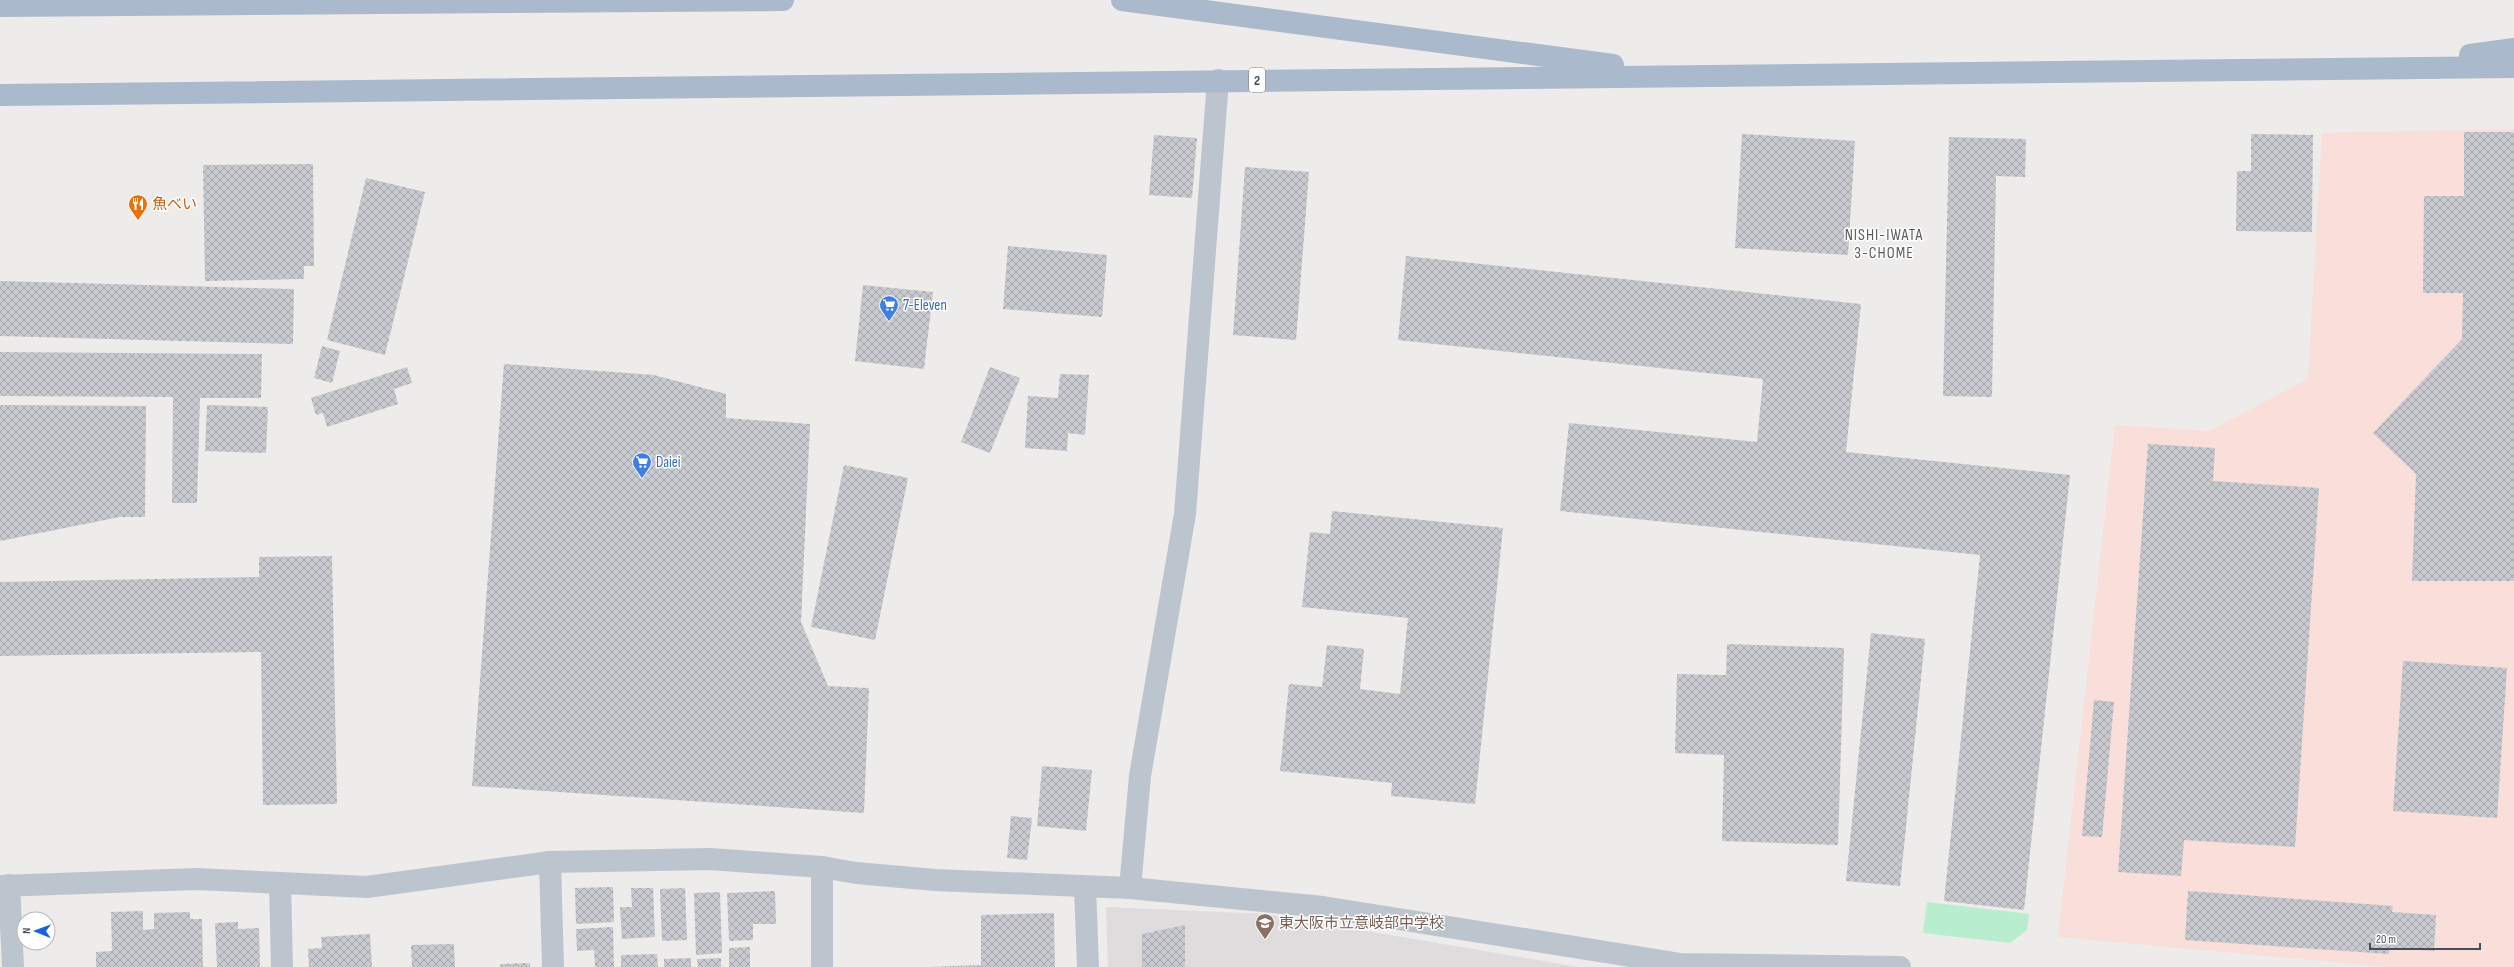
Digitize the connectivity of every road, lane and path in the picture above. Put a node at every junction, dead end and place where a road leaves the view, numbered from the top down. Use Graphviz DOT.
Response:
graph roads {
  1 [pos="784,0"];
  2 [pos="1122,0"];
  3 [pos="0,6"];
  4 [pos="2514,49"];
  5 [pos="2514,67"];
  6 [pos="2372,68"];
  7 [pos="1691,75"];
  8 [pos="1218,80"];
  9 [pos="0,95"];
  10 [pos="550,862"];
  11 [pos="822,866"];
  12 [pos="280,883"];
  13 [pos="5,886"];
  14 [pos="1085,887"];
  15 [pos="1130,888"];
  16 [pos="12,967"];
  17 [pos="282,967"];
  18 [pos="553,967"];
  19 [pos="822,967"];
  20 [pos="1088,967"];
  21 [pos="1893,967"];
  1 -- 3 [label="main road"];
  2 -- 7 [label="main road"];
  4 -- 6 [label="main road"];
  5 -- 6 [label="main road, 2"];
  6 -- 7 [label="main road, 2"];
  7 -- 8 [label="main road, 2"];
  8 -- 9 [label="main road, 2"];
  8 -- 15 [label="street"];
  10 -- 11 [label="street"];
  10 -- 12 [label="street"];
  10 -- 18 [label="street"];
  11 -- 14 [label="street"];
  11 -- 19 [label="street"];
  12 -- 13 [label="street"];
  12 -- 17 [label="street"];
  13 -- 16 [label="street"];
  14 -- 15 [label="street"];
  14 -- 20 [label="street"];
  15 -- 21 [label="street"];
}
